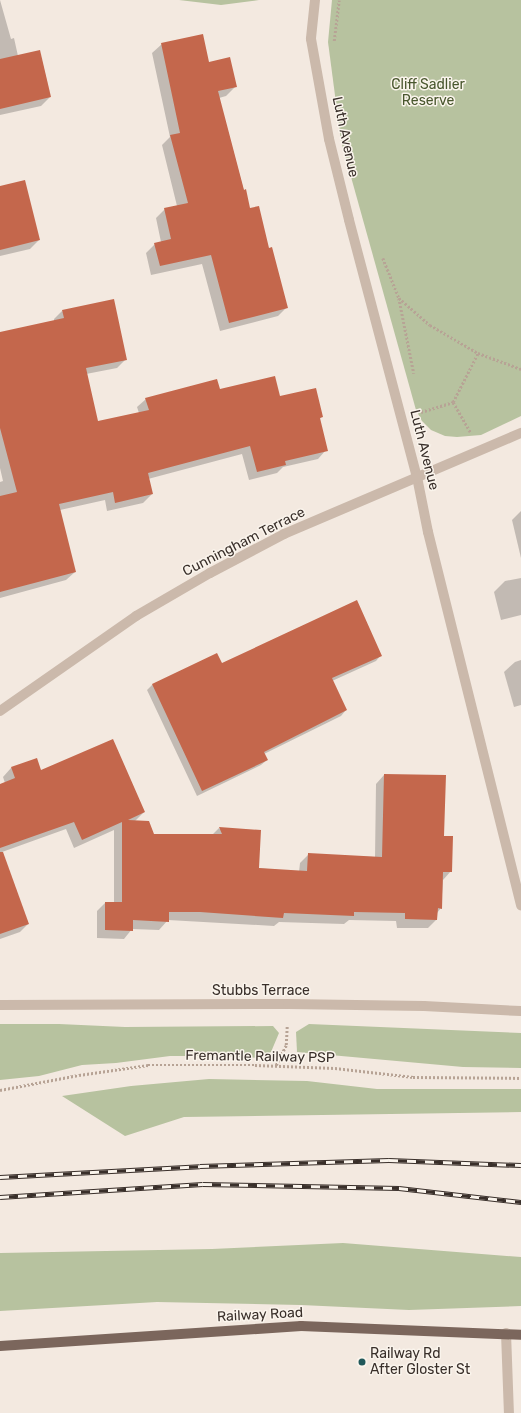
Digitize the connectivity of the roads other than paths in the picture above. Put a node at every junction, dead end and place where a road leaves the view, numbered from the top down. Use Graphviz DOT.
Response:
graph roads {
  1 [pos="315,0"];
  2 [pos="521,433"];
  3 [pos="417,477"];
  4 [pos="0,711"];
  5 [pos="521,906"];
  6 [pos="0,1005"];
  7 [pos="521,1011"];
  8 [pos="506,1333"];
  9 [pos="521,1335"];
  10 [pos="0,1346"];
  11 [pos="509,1413"];
  1 -- 3 [label="street, Luth Avenue"];
  2 -- 3 [label="street, Cunningham Terrace"];
  3 -- 4 [label="street, Cunningham Terrace"];
  3 -- 5 [label="street, Luth Avenue"];
  6 -- 7 [label="street, Stubbs Terrace"];
  8 -- 9 [label="main road, Railway Road"];
  8 -- 10 [label="main road, Railway Road"];
  8 -- 11 [label="street"];
}
